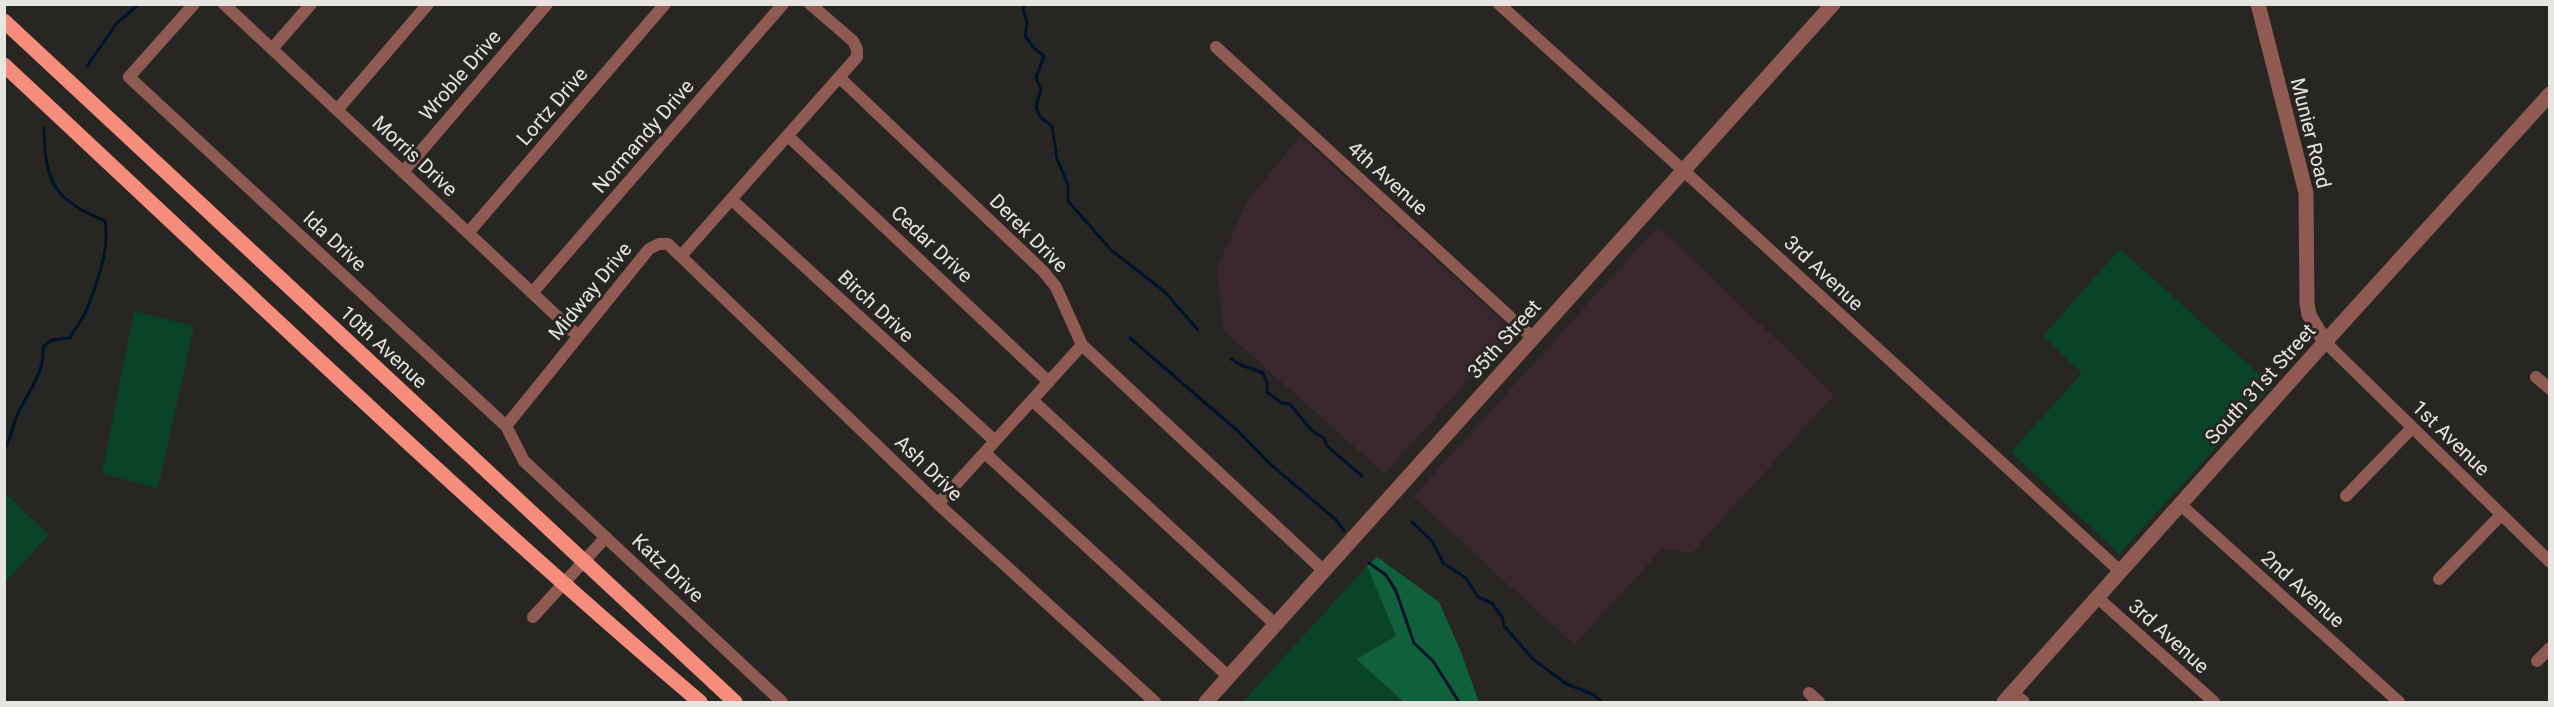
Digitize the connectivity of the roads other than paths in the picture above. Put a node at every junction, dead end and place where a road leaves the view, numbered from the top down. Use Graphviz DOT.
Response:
graph roads {
  1 [pos="194,4"];
  2 [pos="224,4"];
  3 [pos="311,4"];
  4 [pos="428,4"];
  5 [pos="547,4"];
  6 [pos="665,4"];
  7 [pos="783,4"];
  8 [pos="810,4"];
  9 [pos="1499,4"];
  10 [pos="1833,4"];
  11 [pos="2258,4"];
  12 [pos="4,21"];
  13 [pos="1216,47"];
  14 [pos="272,49"];
  15 [pos="4,65"];
  16 [pos="840,78"];
  17 [pos="2550,94"];
  18 [pos="337,110"];
  19 [pos="788,136"];
  20 [pos="1684,171"];
  21 [pos="403,172"];
  22 [pos="731,199"];
  23 [pos="468,232"];
  24 [pos="681,256"];
  25 [pos="532,293"];
  26 [pos="578,336"];
  27 [pos="1533,338"];
  28 [pos="2325,342"];
  29 [pos="1082,345"];
  30 [pos="2536,377"];
  31 [pos="1049,382"];
  32 [pos="2550,389"];
  33 [pos="1032,400"];
  34 [pos="506,426"];
  35 [pos="2412,428"];
  36 [pos="995,441"];
  37 [pos="985,453"];
  38 [pos="2346,496"];
  39 [pos="938,504"];
  40 [pos="2181,505"];
  41 [pos="2501,515"];
  42 [pos="606,537"];
  43 [pos="583,562"];
  44 [pos="2550,562"];
  45 [pos="1324,571"];
  46 [pos="2121,572"];
  47 [pos="2439,579"];
  48 [pos="564,583"];
  49 [pos="2098,598"];
  50 [pos="533,617"];
  51 [pos="1276,625"];
  52 [pos="2550,648"];
  53 [pos="2537,661"];
  54 [pos="1229,677"];
  55 [pos="1809,693"];
  56 [pos="2014,699"];
  57 [pos="700,702"];
  58 [pos="735,702"];
  59 [pos="782,702"];
  60 [pos="1155,702"];
  61 [pos="1206,702"];
  62 [pos="1819,702"];
  63 [pos="2214,702"];
  64 [pos="2399,702"];
  1 -- 34 [label="street, Ida Drive"];
  2 -- 14 [label="street, Morris Drive"];
  3 -- 14 [label="street"];
  4 -- 18 [label="street"];
  5 -- 21 [label="street, Wroble Drive"];
  6 -- 23 [label="street, Lortz Drive"];
  7 -- 25 [label="street, Normandy Drive"];
  8 -- 16 [label="street"];
  9 -- 20 [label="street, 3rd Avenue"];
  10 -- 20 [label="street, 35th Street"];
  11 -- 28 [label="street, Munier Road"];
  12 -- 43 [label="main road, 10th Avenue"];
  13 -- 27 [label="street, 4th Avenue"];
  14 -- 18 [label="street, Morris Drive"];
  15 -- 48 [label="main road"];
  16 -- 19 [label="street"];
  16 -- 29 [label="street, Derek Drive"];
  17 -- 28 [label="street, South 31st Street"];
  18 -- 21 [label="street, Morris Drive"];
  19 -- 22 [label="street"];
  19 -- 31 [label="street, Cedar Drive"];
  20 -- 27 [label="street, 35th Street"];
  20 -- 46 [label="street, 3rd Avenue"];
  21 -- 23 [label="street, Morris Drive"];
  22 -- 24 [label="street"];
  22 -- 36 [label="street, Birch Drive"];
  23 -- 25 [label="street, Morris Drive"];
  24 -- 26 [label="street, Midway Drive"];
  24 -- 39 [label="street, Ash Drive"];
  25 -- 26 [label="street, Morris Drive"];
  26 -- 34 [label="street, Midway Drive"];
  27 -- 45 [label="street, 35th Street"];
  28 -- 35 [label="street, 1st Avenue"];
  28 -- 40 [label="street, South 31st Street"];
  29 -- 31 [label="street"];
  29 -- 45 [label="street, Derek Drive"];
  30 -- 32 [label="street"];
  31 -- 33 [label="street"];
  33 -- 36 [label="street"];
  33 -- 51 [label="street"];
  34 -- 42 [label="street"];
  35 -- 38 [label="street"];
  35 -- 41 [label="street, 1st Avenue"];
  36 -- 37 [label="street"];
  37 -- 39 [label="street"];
  37 -- 54 [label="street"];
  39 -- 60 [label="street, Ash Drive"];
  40 -- 46 [label="street, South 31st Street"];
  40 -- 64 [label="street, 2nd Avenue"];
  41 -- 44 [label="street, 1st Avenue"];
  41 -- 47 [label="street"];
  42 -- 43 [label="street, Katz Drive"];
  42 -- 59 [label="street, Katz Drive"];
  43 -- 48 [label="street, Katz Drive"];
  43 -- 58 [label="main road, 10th Avenue"];
  45 -- 51 [label="street, 35th Street"];
  46 -- 49 [label="street, South 31st Street"];
  48 -- 50 [label="street, Katz Drive"];
  48 -- 57 [label="main road"];
  49 -- 56 [label="street, South 31st Street"];
  49 -- 63 [label="street, 3rd Avenue"];
  51 -- 54 [label="street, 35th Street"];
  52 -- 53 [label="street"];
  54 -- 61 [label="street, 35th Street"];
  55 -- 62 [label="street"];
}
